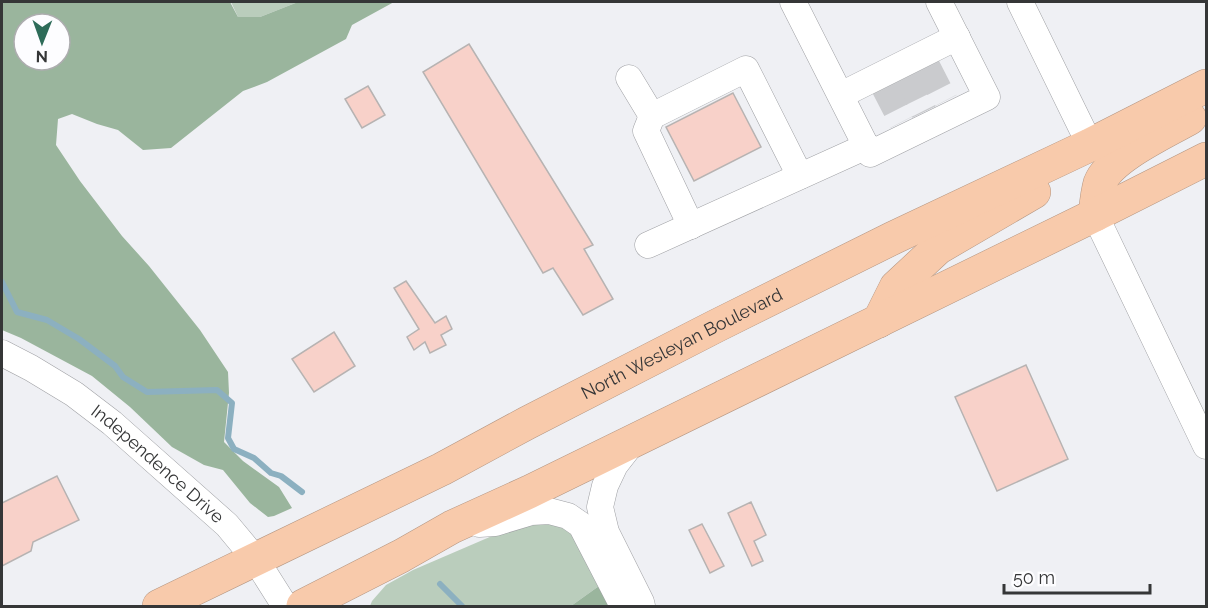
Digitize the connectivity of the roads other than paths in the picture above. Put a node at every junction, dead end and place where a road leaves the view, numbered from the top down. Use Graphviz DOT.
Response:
graph roads {
  1 [pos="793,2"];
  2 [pos="939,2"];
  3 [pos="1020,2"];
  4 [pos="957,37"];
  5 [pos="736,74"];
  6 [pos="629,78"];
  7 [pos="1206,86"];
  8 [pos="841,95"];
  9 [pos="1206,108"];
  10 [pos="652,116"];
  11 [pos="867,146"];
  12 [pos="1090,146"];
  13 [pos="1206,159"];
  14 [pos="800,176"];
  15 [pos="1095,215"];
  16 [pos="687,219"];
  17 [pos="648,245"];
  18 [pos="879,321"];
  19 [pos="2,353"];
  20 [pos="633,441"];
  21 [pos="1206,446"];
  22 [pos="452,527"];
  23 [pos="256,560"];
  24 [pos="159,606"];
  25 [pos="285,606"];
  26 [pos="303,606"];
  27 [pos="623,606"];
  28 [pos="642,606"];
  1 -- 8 [label="street"];
  2 -- 4 [label="street"];
  3 -- 12 [label="street"];
  4 -- 8 [label="street"];
  4 -- 11 [label="street"];
  5 -- 10 [label="street"];
  5 -- 14 [label="street"];
  5 -- 16 [label="street"];
  6 -- 10 [label="street"];
  7 -- 12 [label="highway, North Wesleyan Boulevard"];
  8 -- 11 [label="street"];
  9 -- 15 [label="highway"];
  10 -- 16 [label="street"];
  11 -- 14 [label="street"];
  12 -- 18 [label="highway"];
  12 -- 23 [label="highway, North Wesleyan Boulevard"];
  13 -- 15 [label="highway"];
  14 -- 16 [label="street"];
  15 -- 18 [label="highway"];
  15 -- 21 [label="street"];
  16 -- 17 [label="street"];
  18 -- 20 [label="highway"];
  19 -- 23 [label="street, Independence Drive"];
  20 -- 22 [label="highway"];
  20 -- 28 [label="street"];
  22 -- 26 [label="highway"];
  22 -- 27 [label="street"];
  23 -- 24 [label="highway, North Wesleyan Boulevard"];
  23 -- 25 [label="street, Independence Drive"];
}
